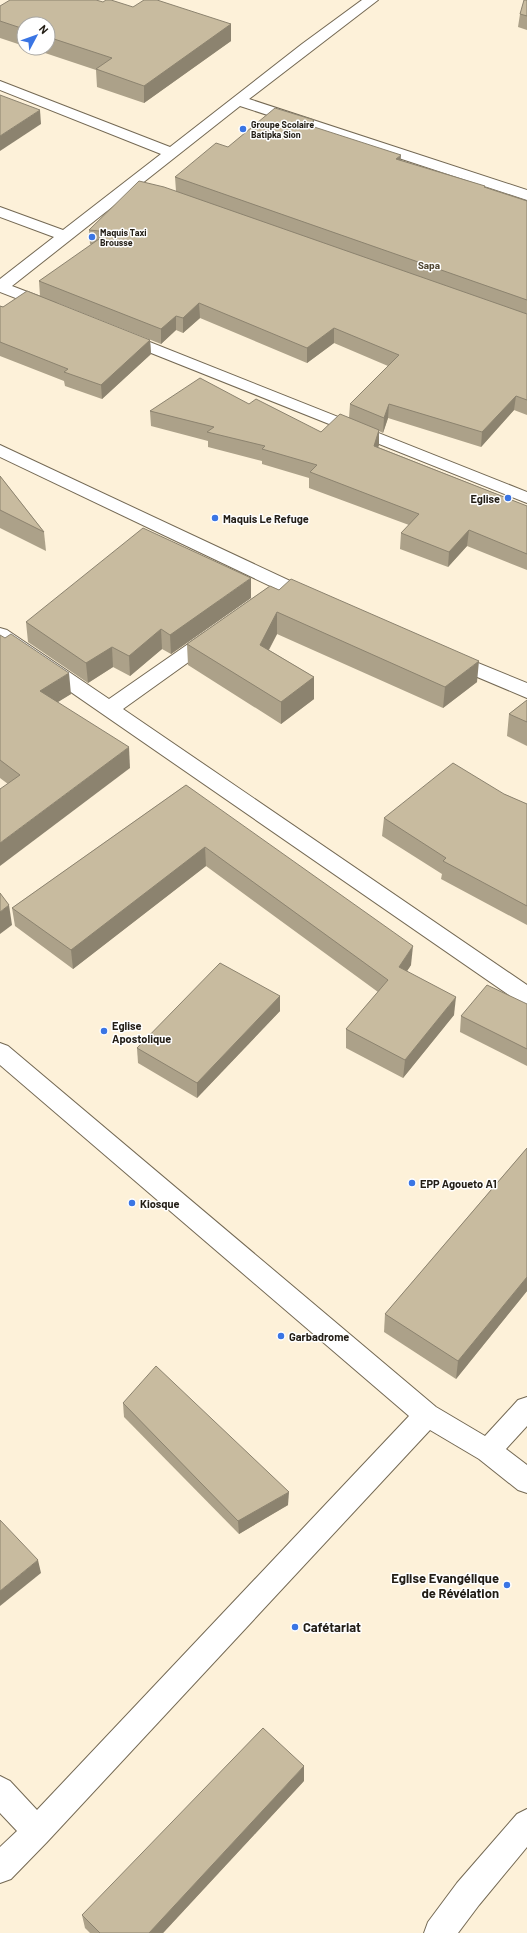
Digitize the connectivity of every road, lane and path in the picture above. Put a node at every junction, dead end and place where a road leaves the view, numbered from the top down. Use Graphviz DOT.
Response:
graph roads {
  1 [pos="371,0"];
  2 [pos="0,85"];
  3 [pos="239,100"];
  4 [pos="172,153"];
  5 [pos="134,183"];
  6 [pos="149,188"];
  7 [pos="527,195"];
  8 [pos="0,212"];
  9 [pos="65,236"];
  10 [pos="0,287"];
  11 [pos="67,314"];
  12 [pos="104,328"];
  13 [pos="0,450"];
  14 [pos="527,498"];
  15 [pos="327,605"];
  16 [pos="226,627"];
  17 [pos="0,634"];
  18 [pos="434,651"];
  19 [pos="527,690"];
  20 [pos="108,709"];
  21 [pos="527,996"];
  22 [pos="0,1052"];
  23 [pos="527,1408"];
  24 [pos="427,1415"];
  25 [pos="488,1451"];
  26 [pos="527,1481"];
  27 [pos="0,1791"];
  28 [pos="527,1824"];
  29 [pos="37,1832"];
  30 [pos="0,1868"];
  31 [pos="439,1933"];
  1 -- 3 [label="street"];
  2 -- 4 [label="street"];
  3 -- 4 [label="street"];
  3 -- 7 [label="street"];
  4 -- 5 [label="street"];
  5 -- 6 [label="street"];
  5 -- 9 [label="street"];
  8 -- 9 [label="street"];
  9 -- 10 [label="street"];
  10 -- 11 [label="street"];
  12 -- 14 [label="street"];
  13 -- 15 [label="street"];
  16 -- 20 [label="street"];
  17 -- 20 [label="street"];
  18 -- 19 [label="street"];
  20 -- 21 [label="street"];
  22 -- 24 [label="street"];
  23 -- 25 [label="street"];
  24 -- 25 [label="street"];
  24 -- 29 [label="street"];
  25 -- 26 [label="street"];
  27 -- 29 [label="street"];
  28 -- 31 [label="street"];
  29 -- 30 [label="street"];
}
